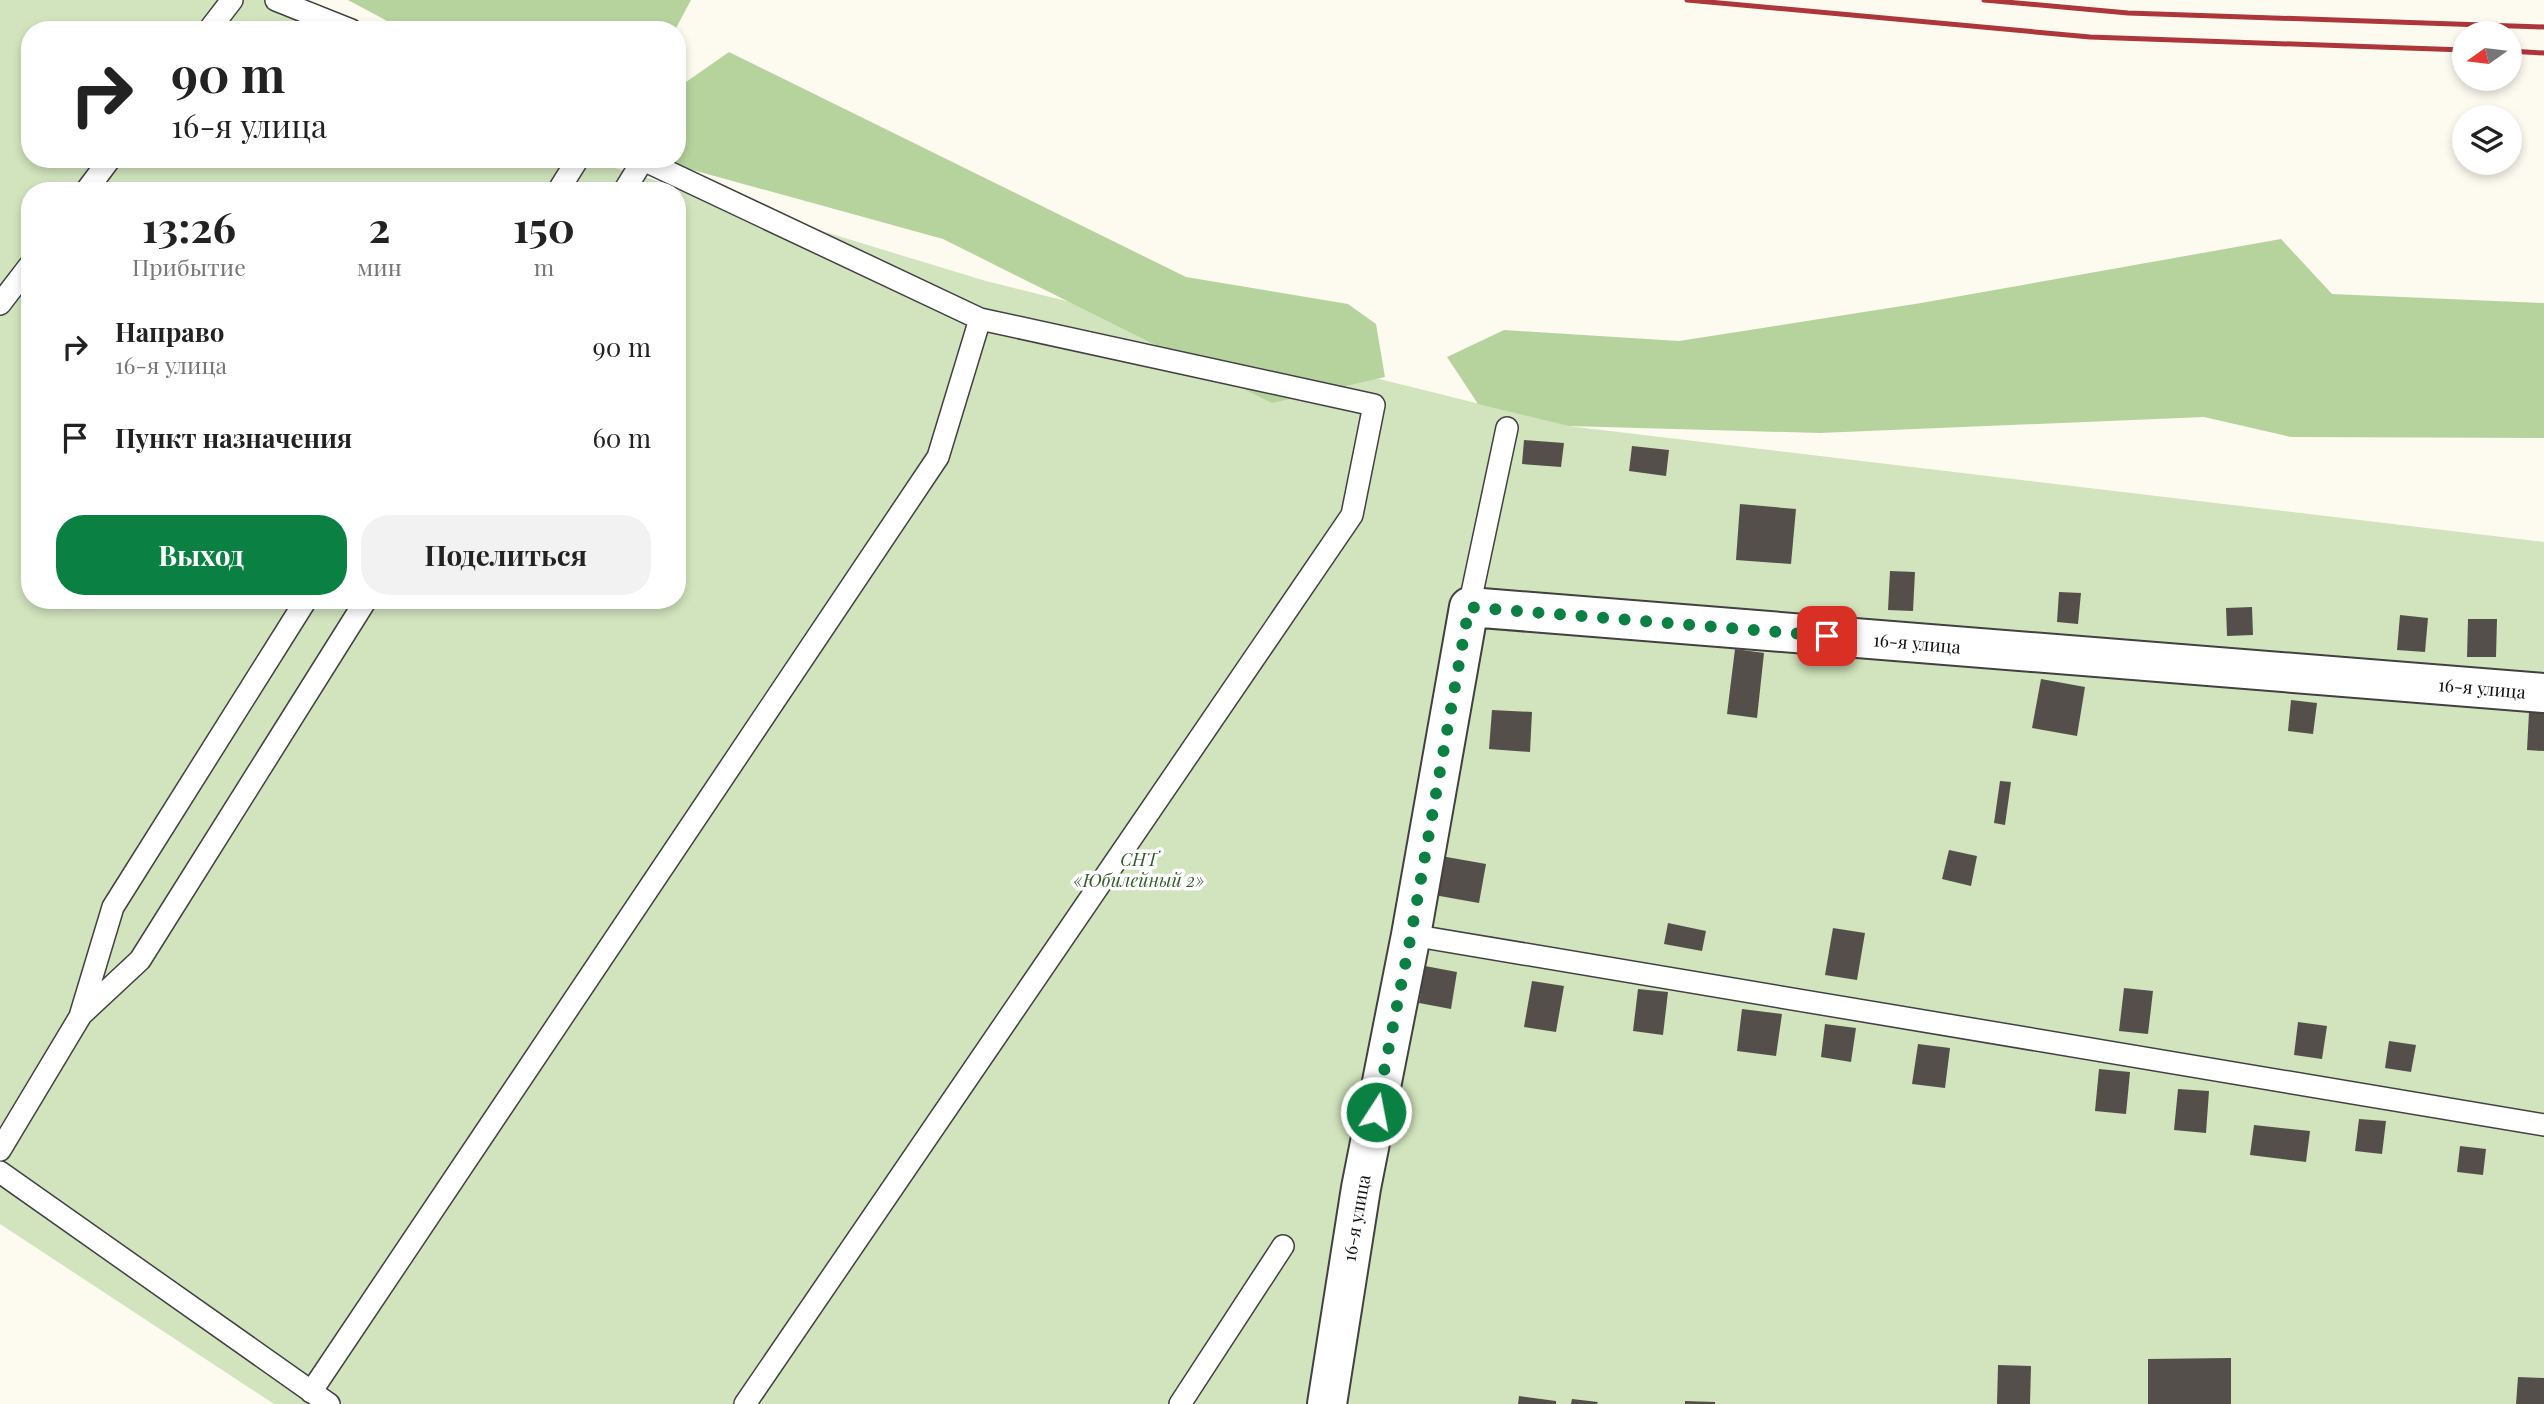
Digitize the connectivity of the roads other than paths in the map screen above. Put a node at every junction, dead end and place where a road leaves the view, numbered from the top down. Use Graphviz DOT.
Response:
graph roads {
  1 [pos="232,0"];
  2 [pos="276,0"];
  3 [pos="216,21"];
  4 [pos="328,21"];
  5 [pos="659,168"];
  6 [pos="21,277"];
  7 [pos="0,304"];
  8 [pos="980,319"];
  9 [pos="1507,428"];
  10 [pos="1469,607"];
  11 [pos="300,609"];
  12 [pos="360,609"];
  13 [pos="2544,693"];
  14 [pos="1411,935"];
  15 [pos="81,1015"];
  16 [pos="2544,1125"];
  17 [pos="0,1150"];
  18 [pos="0,1172"];
  19 [pos="1283,1246"];
  20 [pos="320,1398"];
  21 [pos="745,1404"];
  22 [pos="1180,1404"];
  23 [pos="1327,1404"];
  1 -- 3 [label="lane"];
  2 -- 4 [label="lane"];
  5 -- 8 [label="lane"];
  6 -- 7 [label="lane"];
  8 -- 20 [label="lane"];
  8 -- 21 [label="lane"];
  9 -- 10 [label="lane"];
  10 -- 13 [label="street, 16-я улица"];
  10 -- 14 [label="street, 16-я улица"];
  11 -- 15 [label="lane"];
  12 -- 15 [label="lane"];
  14 -- 16 [label="lane"];
  14 -- 23 [label="street, 16-я улица"];
  15 -- 17 [label="lane"];
  18 -- 20 [label="lane"];
  19 -- 22 [label="lane"];
}
